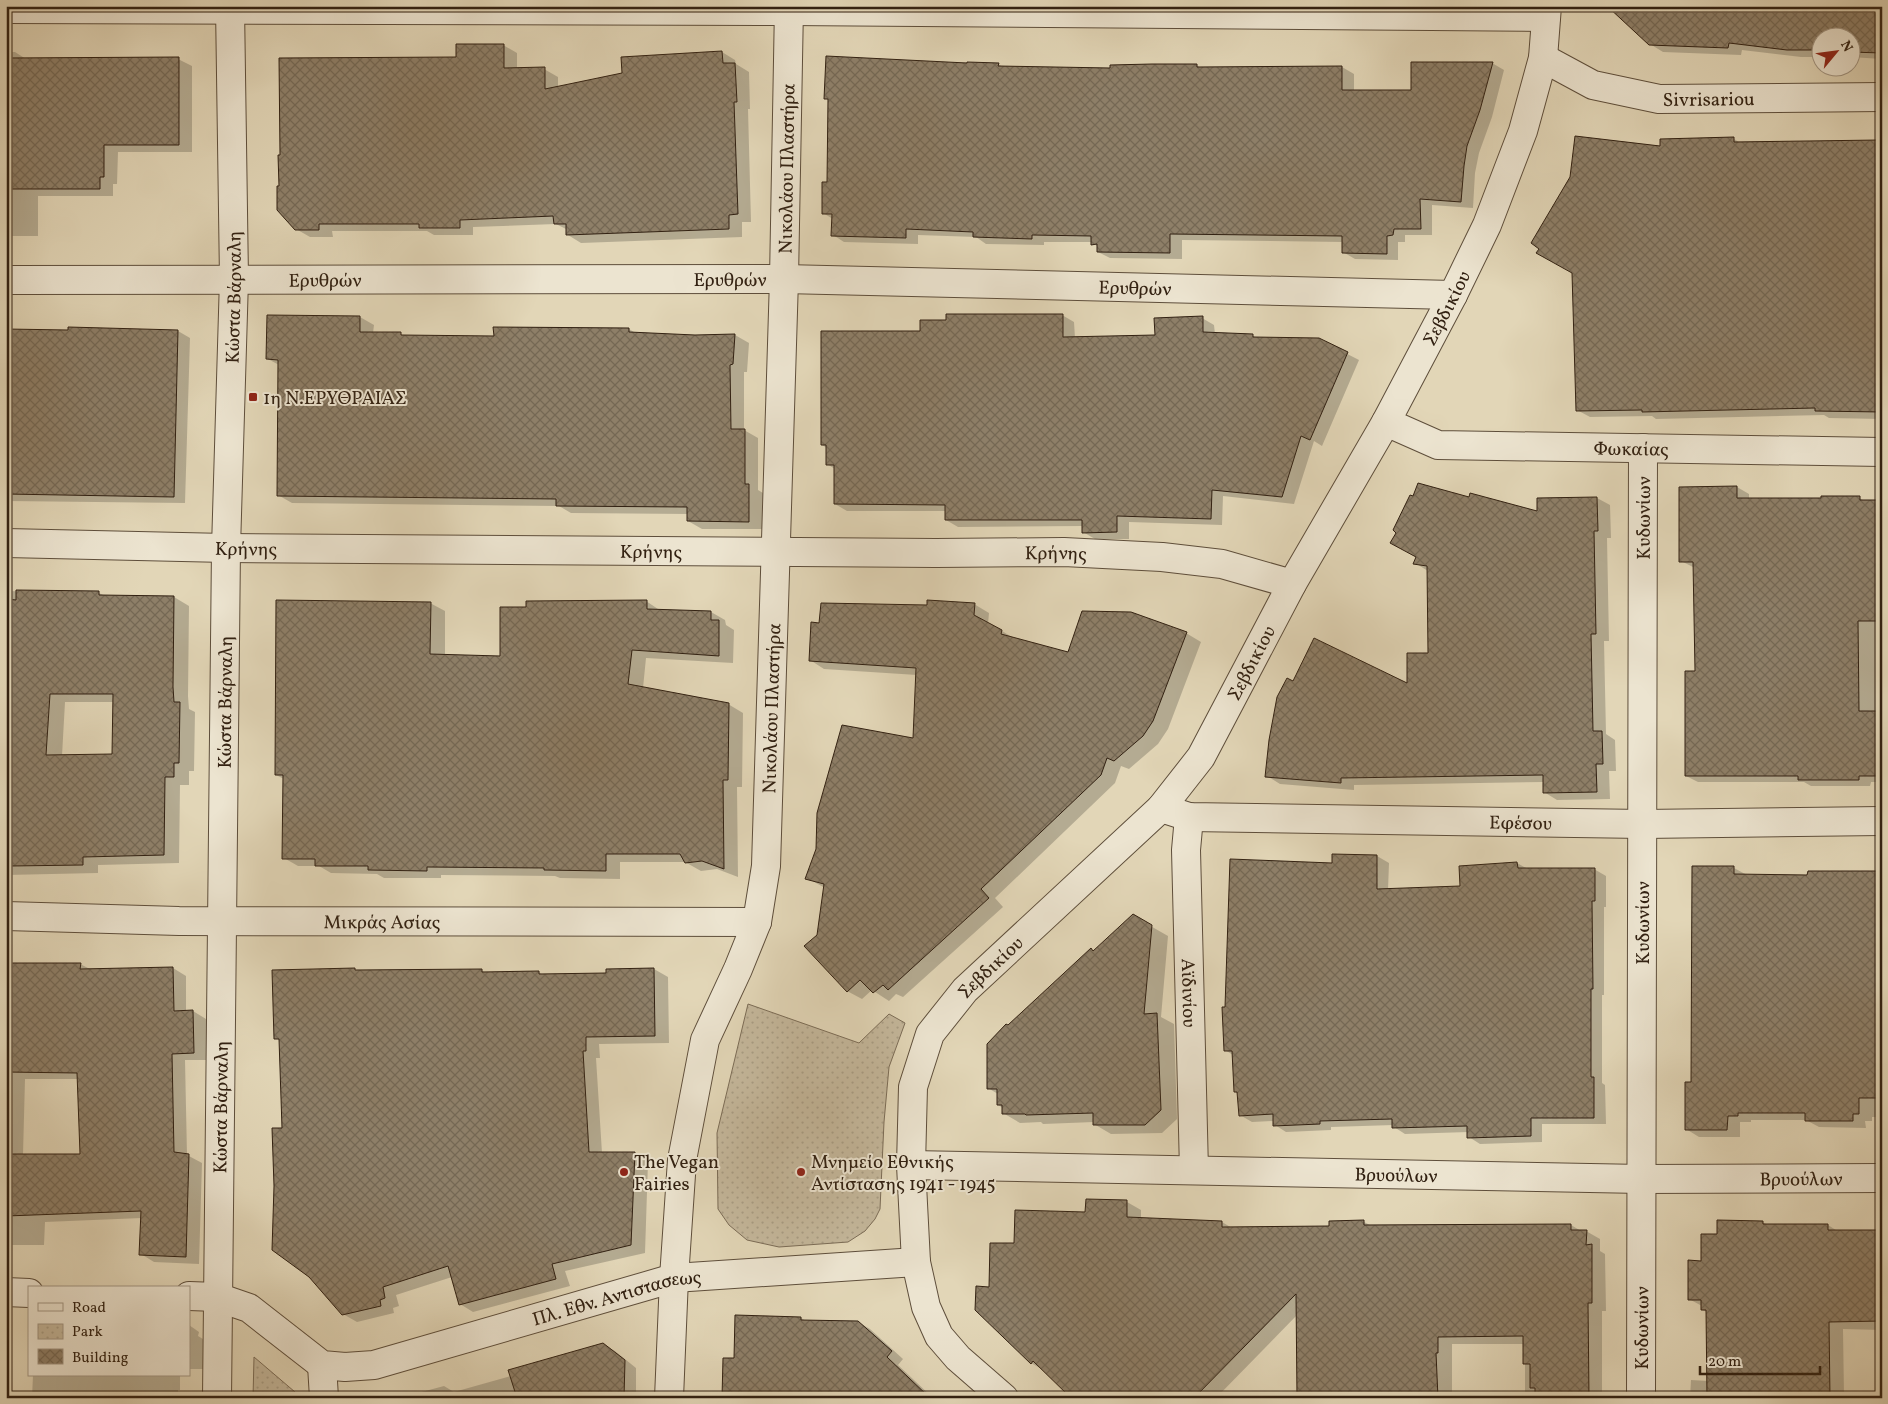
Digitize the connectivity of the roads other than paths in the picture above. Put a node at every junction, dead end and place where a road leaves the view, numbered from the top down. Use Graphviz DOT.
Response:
graph roads {
  1 [pos="230,7"];
  2 [pos="6,9"];
  3 [pos="788,9"];
  4 [pos="1547,11"];
  5 [pos="1543,58"];
  6 [pos="1882,97"];
  7 [pos="234,279"];
  8 [pos="784,279"];
  9 [pos="6,280"];
  10 [pos="1453,295"];
  11 [pos="1386,422"];
  12 [pos="1643,448"];
  13 [pos="1882,452"];
  14 [pos="6,543"];
  15 [pos="226,548"];
  16 [pos="777,552"];
  17 [pos="1292,584"];
  18 [pos="1162,808"];
  19 [pos="1189,817"];
  20 [pos="1882,822"];
  21 [pos="1642,824"];
  22 [pos="6,916"];
  23 [pos="221,920"];
  24 [pos="757,922"];
  25 [pos="911,1165"];
  26 [pos="1194,1170"];
  27 [pos="1642,1178"];
  28 [pos="1882,1178"];
  29 [pos="916,1262"];
  30 [pos="674,1278"];
  31 [pos="6,1292"];
  32 [pos="28,1293"];
  33 [pos="190,1296"];
  34 [pos="218,1297"];
  35 [pos="322,1366"];
  36 [pos="217,1398"];
  37 [pos="324,1398"];
  38 [pos="669,1398"];
  39 [pos="1004,1398"];
  40 [pos="1641,1398"];
  1 -- 2 [label="street"];
  1 -- 3 [label="street"];
  1 -- 7 [label="street, Κώστα Βάρναλη"];
  3 -- 4 [label="street"];
  3 -- 8 [label="street, Νικολάου Πλαστήρα"];
  4 -- 5 [label="street, Σεβδικίου"];
  5 -- 6 [label="street, Sivrisariou"];
  5 -- 10 [label="street, Σεβδικίου"];
  7 -- 8 [label="street, Ερυθρών"];
  7 -- 9 [label="street, Ερυθρών"];
  7 -- 15 [label="street, Κώστα Βάρναλη"];
  8 -- 10 [label="street, Ερυθρών"];
  8 -- 16 [label="street, Νικολάου Πλαστήρα"];
  10 -- 11 [label="street, Σεβδικίου"];
  11 -- 12 [label="street, Φωκαίας"];
  11 -- 17 [label="street, Σεβδικίου"];
  12 -- 13 [label="street, Φωκαίας"];
  12 -- 21 [label="street, Κυδωνίων"];
  14 -- 15 [label="street, Κρήνης"];
  15 -- 16 [label="street, Κρήνης"];
  15 -- 23 [label="street, Κώστα Βάρναλη"];
  16 -- 17 [label="street, Κρήνης"];
  16 -- 24 [label="street, Νικολάου Πλαστήρα"];
  17 -- 18 [label="street, Σεβδικίου"];
  18 -- 19 [label="street, Εφέσου"];
  18 -- 25 [label="street, Σεβδικίου"];
  19 -- 21 [label="street, Εφέσου"];
  19 -- 26 [label="street, Αϊδινίου"];
  20 -- 21 [label="street, Εφέσου"];
  21 -- 27 [label="street, Κυδωνίων"];
  22 -- 23 [label="street, Μικράς Ασίας"];
  23 -- 24 [label="street, Μικράς Ασίας"];
  23 -- 34 [label="street, Κώστα Βάρναλη"];
  24 -- 30 [label="street, Νικολάου Πλαστήρα"];
  25 -- 26 [label="street, Βρυούλων"];
  25 -- 29 [label="street, Σεβδικίου"];
  26 -- 27 [label="street, Βρυούλων"];
  27 -- 28 [label="street, Βρυούλων"];
  27 -- 40 [label="street, Κυδωνίων"];
  29 -- 30 [label="street, Πλ. Εθν. Αντιστασεως"];
  29 -- 39 [label="street, Σεβδικίου"];
  30 -- 35 [label="street, Πλ. Εθν. Αντιστασεως"];
  30 -- 38 [label="street, Νικολάου Πλαστήρα"];
  31 -- 32 [label="street"];
  33 -- 34 [label="street"];
  34 -- 35 [label="street"];
  34 -- 36 [label="street, Κώστα Βάρναλη"];
  35 -- 37 [label="street"];
}
